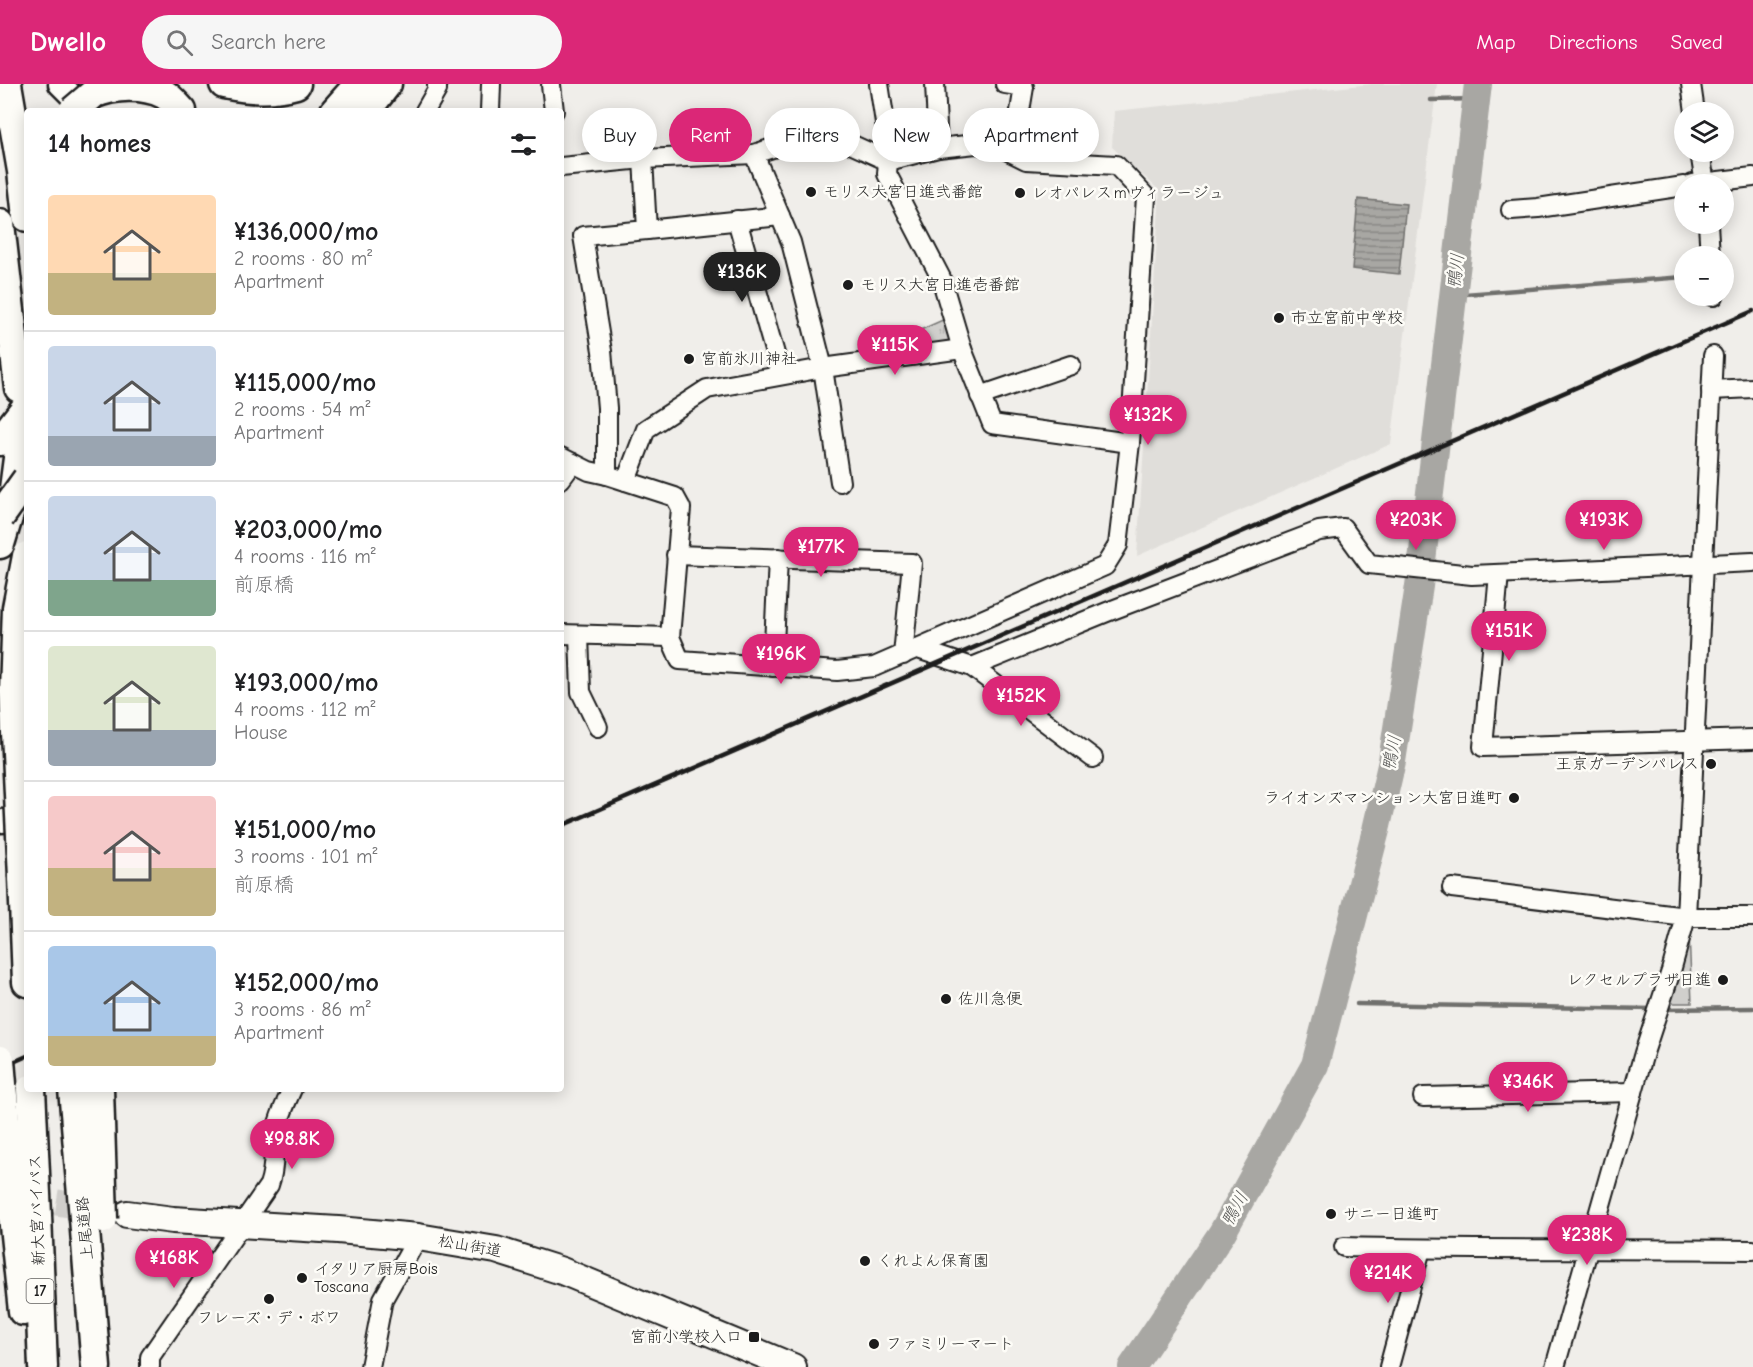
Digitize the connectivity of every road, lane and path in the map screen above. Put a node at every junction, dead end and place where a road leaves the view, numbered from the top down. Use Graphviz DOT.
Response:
graph roads {
  1 [pos="7,84"];
  2 [pos="60,84"];
  3 [pos="224,84"];
  4 [pos="296,84"];
  5 [pos="358,84"];
  6 [pos="387,84"];
  7 [pos="404,84"];
  8 [pos="437,84"];
  9 [pos="491,84"];
  10 [pos="879,84"];
  11 [pos="935,84"];
  12 [pos="1005,84"];
  13 [pos="1691,84"];
  14 [pos="551,85"];
  15 [pos="1694,102"];
  16 [pos="84,105"];
  17 [pos="179,108"];
  18 [pos="338,108"];
  19 [pos="368,108"];
  20 [pos="387,108"];
  21 [pos="427,108"];
  22 [pos="490,108"];
  23 [pos="554,108"];
  24 [pos="883,108"];
  25 [pos="936,108"];
  26 [pos="1020,108"];
  27 [pos="872,153"];
  28 [pos="754,154"];
  29 [pos="657,158"];
  30 [pos="612,162"];
  31 [pos="643,162"];
  32 [pos="888,162"];
  33 [pos="1062,162"];
  34 [pos="564,167"];
  35 [pos="1753,177"];
  36 [pos="1734,180"];
  37 [pos="1674,188"];
  38 [pos="24,189"];
  39 [pos="1511,210"];
  40 [pos="780,216"];
  41 [pos="737,220"];
  42 [pos="0,224"];
  43 [pos="647,230"];
  44 [pos="962,348"];
  45 [pos="1713,356"];
  46 [pos="1071,365"];
  47 [pos="823,368"];
  48 [pos="781,375"];
  49 [pos="1753,388"];
  50 [pos="1711,390"];
  51 [pos="980,396"];
  52 [pos="23,397"];
  53 [pos="10,442"];
  54 [pos="1130,443"];
  55 [pos="567,460"];
  56 [pos="607,475"];
  57 [pos="626,481"];
  58 [pos="840,482"];
  59 [pos="24,483"];
  60 [pos="0,518"];
  61 [pos="0,544"];
  62 [pos="676,555"];
  63 [pos="778,558"];
  64 [pos="1753,562"];
  65 [pos="1703,564"];
  66 [pos="24,572"];
  67 [pos="1499,574"];
  68 [pos="24,592"];
  69 [pos="0,629"];
  70 [pos="570,635"];
  71 [pos="670,637"];
  72 [pos="910,652"];
  73 [pos="773,667"];
  74 [pos="972,667"];
  75 [pos="24,710"];
  76 [pos="598,727"];
  77 [pos="0,733"];
  78 [pos="1753,739"];
  79 [pos="1694,741"];
  80 [pos="1093,758"];
  81 [pos="24,820"];
  82 [pos="0,821"];
  83 [pos="1452,888"];
  84 [pos="24,907"];
  85 [pos="1686,917"];
  86 [pos="1753,917"];
  87 [pos="0,1060"];
  88 [pos="32,1092"];
  89 [pos="74,1092"];
  90 [pos="99,1092"];
  91 [pos="291,1092"];
  92 [pos="1633,1092"];
  93 [pos="1423,1097"];
  94 [pos="25,1216"];
  95 [pos="104,1217"];
  96 [pos="240,1224"];
  97 [pos="418,1237"];
  98 [pos="1344,1247"];
  99 [pos="1588,1248"];
  100 [pos="1421,1249"];
  101 [pos="1753,1250"];
  102 [pos="29,1367"];
  103 [pos="43,1367"];
  104 [pos="96,1367"];
  105 [pos="110,1367"];
  106 [pos="150,1367"];
  107 [pos="370,1367"];
  108 [pos="792,1367"];
  109 [pos="1389,1367"];
  110 [pos="1555,1367"];
  1 -- 38 [label="highway"];
  2 -- 16 [label="street"];
  3 -- 4 [label="highway"];
  5 -- 18 [label="highway"];
  6 -- 19 [label="highway"];
  7 -- 20 [label="highway"];
  8 -- 21 [label="street"];
  9 -- 22 [label="street"];
  10 -- 24 [label="street"];
  11 -- 25 [label="street"];
  12 -- 26 [label="street"];
  13 -- 15 [label="street"];
  14 -- 23 [label="street"];
  16 -- 17 [label="highway"];
  27 -- 28 [label="street"];
  28 -- 29 [label="street"];
  28 -- 40 [label="street"];
  30 -- 34 [label="street"];
  31 -- 43 [label="street"];
  32 -- 44 [label="street"];
  33 -- 54 [label="street"];
  35 -- 36 [label="street"];
  37 -- 39 [label="street"];
  40 -- 41 [label="street"];
  40 -- 47 [label="street"];
  41 -- 43 [label="street"];
  41 -- 48 [label="street"];
  42 -- 52 [label="highway"];
  43 -- 56 [label="street"];
  44 -- 47 [label="street"];
  44 -- 51 [label="street"];
  45 -- 50 [label="street"];
  46 -- 51 [label="street"];
  47 -- 48 [label="street"];
  47 -- 58 [label="street"];
  48 -- 57 [label="street"];
  49 -- 50 [label="street"];
  50 -- 65 [label="street"];
  51 -- 54 [label="street"];
  52 -- 53 [label="highway"];
  53 -- 61 [label="highway"];
  54 -- 72 [label="street"];
  55 -- 56 [label="street"];
  56 -- 57 [label="street"];
  57 -- 62 [label="street"];
  59 -- 60 [label="highway, bridge"];
  62 -- 63 [label="street"];
  62 -- 71 [label="street"];
  63 -- 72 [label="street"];
  63 -- 73 [label="street"];
  64 -- 65 [label="street"];
  65 -- 67 [label="street"];
  65 -- 79 [label="street"];
  66 -- 84 [label="highway, bridge"];
  67 -- 74 [label="street"];
  67 -- 79 [label="street"];
  68 -- 69 [label="highway"];
  70 -- 71 [label="street"];
  70 -- 76 [label="street"];
  71 -- 73 [label="street"];
  72 -- 73 [label="street"];
  72 -- 74 [label="street"];
  74 -- 80 [label="street"];
  75 -- 77 [label="highway"];
  78 -- 79 [label="street"];
  79 -- 85 [label="street"];
  81 -- 82 [label="street"];
  83 -- 85 [label="street"];
  85 -- 86 [label="street"];
  85 -- 92 [label="street"];
  87 -- 94 [label="highway, 17, bridge"];
  88 -- 94 [label="highway, 新大宮バイパス / 17, bridge"];
  89 -- 95 [label="highway, 上尾道路, bridge"];
  90 -- 95 [label="highway, bridge"];
  91 -- 96 [label="street"];
  92 -- 93 [label="street"];
  92 -- 99 [label="street"];
  94 -- 102 [label="highway, 17"];
  94 -- 103 [label="highway, 新大宮バイパス / 17"];
  95 -- 96 [label="main road, 松山街道"];
  95 -- 104 [label="highway, 上尾道路"];
  95 -- 105 [label="highway"];
  96 -- 97 [label="main road, 松山街道"];
  96 -- 106 [label="street"];
  97 -- 107 [label="street"];
  97 -- 108 [label="main road, 松山街道"];
  98 -- 100 [label="street"];
  99 -- 100 [label="street"];
  99 -- 101 [label="street"];
  99 -- 110 [label="street"];
  100 -- 109 [label="street"];
}
